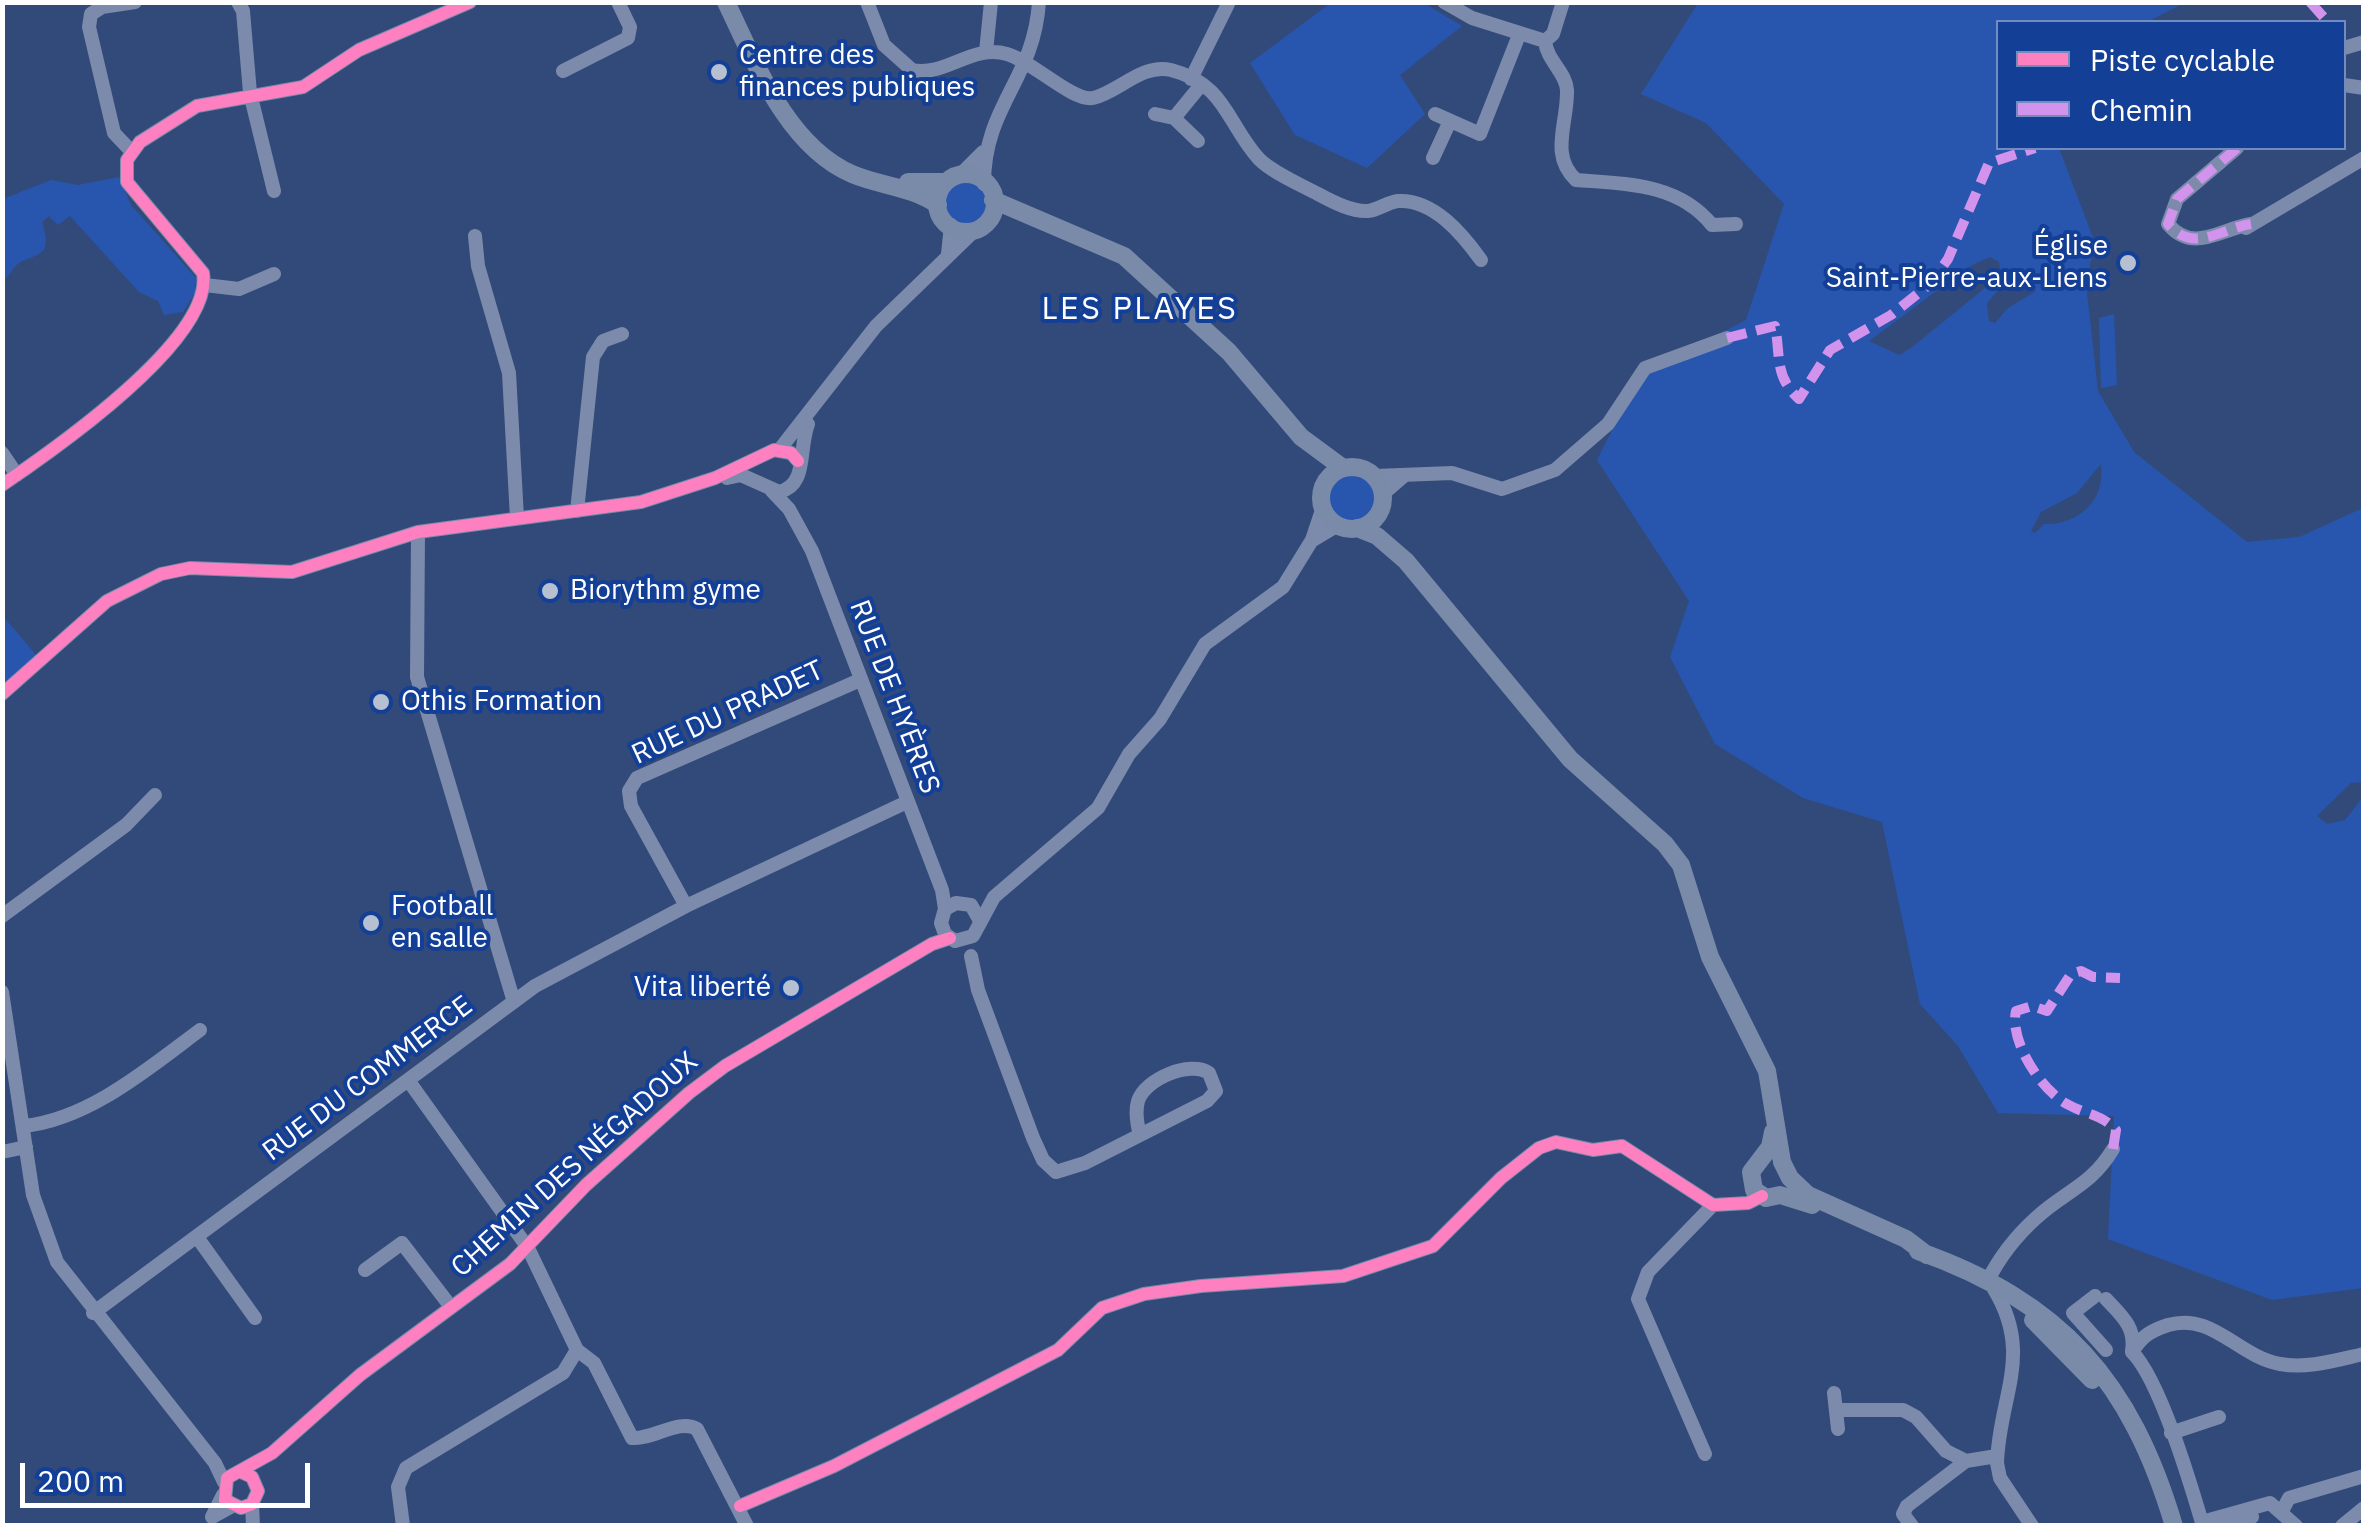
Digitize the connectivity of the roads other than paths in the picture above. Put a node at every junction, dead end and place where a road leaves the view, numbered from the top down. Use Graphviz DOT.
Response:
graph roads {
  1 [pos="135,2"];
  2 [pos="238,2"];
  3 [pos="470,2"];
  4 [pos="618,2"];
  5 [pos="729,2"];
  6 [pos="867,2"];
  7 [pos="991,2"];
  8 [pos="1039,2"];
  9 [pos="1444,2"];
  10 [pos="1563,2"];
  11 [pos="1228,4"];
  12 [pos="1519,36"];
  13 [pos="1545,41"];
  14 [pos="986,52"];
  15 [pos="758,56"];
  16 [pos="1028,62"];
  17 [pos="563,71"];
  18 [pos="1196,82"];
  19 [pos="250,94"];
  20 [pos="1155,114"];
  21 [pos="1174,118"];
  22 [pos="1198,141"];
  23 [pos="986,147"];
  24 [pos="2235,150"];
  25 [pos="132,152"];
  26 [pos="1433,158"];
  27 [pos="2364,158"];
  28 [pos="963,172"];
  29 [pos="942,182"];
  30 [pos="274,191"];
  31 [pos="989,192"];
  32 [pos="2177,199"];
  33 [pos="938,205"];
  34 [pos="2161,218"];
  35 [pos="1044,224"];
  36 [pos="1736,224"];
  37 [pos="951,225"];
  38 [pos="989,225"];
  39 [pos="970,235"];
  40 [pos="474,236"];
  41 [pos="948,254"];
  42 [pos="1481,260"];
  43 [pos="274,274"];
  44 [pos="205,285"];
  45 [pos="622,334"];
  46 [pos="1727,338"];
  47 [pos="812,414"];
  48 [pos="1302,437"];
  49 [pos="2,452"];
  50 [pos="772,452"];
  51 [pos="798,461"];
  52 [pos="1343,468"];
  53 [pos="18,474"];
  54 [pos="715,478"];
  55 [pos="798,482"];
  56 [pos="2,485"];
  57 [pos="767,486"];
  58 [pos="1324,486"];
  59 [pos="1380,493"];
  60 [pos="1323,508"];
  61 [pos="577,511"];
  62 [pos="516,518"];
  63 [pos="798,522"];
  64 [pos="1338,525"];
  65 [pos="1358,528"];
  66 [pos="418,532"];
  67 [pos="1312,540"];
  68 [pos="1406,561"];
  69 [pos="860,680"];
  70 [pos="2,694"];
  71 [pos="156,794"];
  72 [pos="907,802"];
  73 [pos="686,906"];
  74 [pos="963,909"];
  75 [pos="2,916"];
  76 [pos="957,936"];
  77 [pos="2,992"];
  78 [pos="514,1002"];
  79 [pos="200,1030"];
  80 [pos="408,1080"];
  81 [pos="23,1126"];
  82 [pos="1138,1127"];
  83 [pos="26,1148"];
  84 [pos="2113,1149"];
  85 [pos="2,1152"];
  86 [pos="1779,1166"];
  87 [pos="1750,1180"];
  88 [pos="1771,1196"];
  89 [pos="1714,1205"];
  90 [pos="1730,1206"];
  91 [pos="197,1237"];
  92 [pos="528,1248"];
  93 [pos="1927,1254"];
  94 [pos="365,1270"];
  95 [pos="1987,1284"];
  96 [pos="451,1307"];
  97 [pos="92,1312"];
  98 [pos="256,1318"];
  99 [pos="577,1350"];
  100 [pos="2106,1350"];
  101 [pos="2132,1352"];
  102 [pos="2364,1354"];
  103 [pos="2088,1357"];
  104 [pos="1834,1393"];
  105 [pos="1838,1410"];
  106 [pos="2218,1418"];
  107 [pos="1838,1430"];
  108 [pos="2170,1433"];
  109 [pos="272,1454"];
  110 [pos="1706,1454"];
  111 [pos="1997,1456"];
  112 [pos="1966,1461"];
  113 [pos="2364,1476"];
  114 [pos="256,1482"];
  115 [pos="235,1492"];
  116 [pos="740,1506"];
  117 [pos="2364,1508"];
  118 [pos="2282,1511"];
  119 [pos="2171,1517"];
  120 [pos="209,1521"];
  121 [pos="2202,1524"];
  122 [pos="253,1525"];
  123 [pos="403,1526"];
  124 [pos="747,1526"];
  125 [pos="1912,1526"];
  126 [pos="2032,1526"];
  127 [pos="2224,1526"];
  128 [pos="2296,1526"];
  129 [pos="2342,1526"];
  1 -- 25 [label="street"];
  2 -- 19 [label="street"];
  3 -- 19 [label="street"];
  4 -- 17 [label="street"];
  5 -- 15 [label="main road"];
  6 -- 14 [label="street"];
  7 -- 14 [label="street"];
  8 -- 16 [label="street"];
  9 -- 12 [label="street"];
  10 -- 13 [label="street"];
  11 -- 18 [label="street"];
  12 -- 13 [label="street"];
  12 -- 26 [label="street"];
  13 -- 36 [label="street"];
  14 -- 16 [label="street"];
  15 -- 29 [label="main road"];
  15 -- 33 [label="main road"];
  16 -- 18 [label="street"];
  16 -- 23 [label="street"];
  18 -- 21 [label="street"];
  18 -- 42 [label="street"];
  19 -- 25 [label="street"];
  19 -- 30 [label="street"];
  20 -- 21 [label="street"];
  21 -- 22 [label="street"];
  23 -- 28 [label="street"];
  23 -- 31 [label="street"];
  24 -- 32 [label="street"];
  25 -- 44 [label="street"];
  27 -- 32 [label="street"];
  28 -- 29 [label="main road"];
  28 -- 31 [label="main road"];
  29 -- 33 [label="main road"];
  31 -- 35 [label="main road"];
  31 -- 38 [label="main road"];
  32 -- 34 [label="street"];
  33 -- 37 [label="main road"];
  35 -- 38 [label="main road"];
  35 -- 48 [label="main road"];
  37 -- 39 [label="main road"];
  37 -- 41 [label="street"];
  38 -- 39 [label="main road"];
  39 -- 41 [label="street"];
  40 -- 62 [label="street"];
  41 -- 47 [label="street"];
  43 -- 44 [label="street"];
  44 -- 53 [label="street"];
  45 -- 61 [label="street"];
  46 -- 59 [label="street"];
  47 -- 50 [label="street"];
  47 -- 51 [label="street"];
  48 -- 52 [label="main road"];
  48 -- 58 [label="main road"];
  49 -- 53 [label="street"];
  50 -- 51 [label="street"];
  50 -- 54 [label="street"];
  50 -- 57 [label="street"];
  51 -- 55 [label="street"];
  52 -- 58 [label="main road"];
  52 -- 59 [label="main road"];
  53 -- 56 [label="street"];
  54 -- 57 [label="street"];
  54 -- 61 [label="street"];
  55 -- 57 [label="street"];
  55 -- 63 [label="street, RUE DE HYÈRES"];
  57 -- 63 [label="street, RUE DE HYÈRES"];
  58 -- 60 [label="main road"];
  59 -- 65 [label="main road"];
  59 -- 68 [label="main road"];
  60 -- 64 [label="main road"];
  60 -- 67 [label="street"];
  61 -- 62 [label="street"];
  62 -- 66 [label="street"];
  63 -- 69 [label="street, RUE DE HYÈRES"];
  64 -- 65 [label="main road"];
  64 -- 67 [label="street"];
  65 -- 68 [label="main road"];
  66 -- 70 [label="street"];
  66 -- 78 [label="street"];
  67 -- 74 [label="street"];
  68 -- 86 [label="main road"];
  69 -- 72 [label="street, RUE DE HYÈRES"];
  69 -- 73 [label="street, RUE DU PRADET"];
  71 -- 75 [label="street"];
  72 -- 73 [label="street, RUE DU COMMERCE"];
  72 -- 74 [label="street, RUE DE HYÈRES"];
  73 -- 78 [label="street, RUE DU COMMERCE"];
  74 -- 76 [label="street"];
  74 -- 76 [label="street"];
  76 -- 82 [label="street"];
  76 -- 92 [label="street, CHEMIN DES NÉGADOUX"];
  77 -- 81 [label="street"];
  78 -- 80 [label="street, RUE DU COMMERCE"];
  79 -- 81 [label="street"];
  80 -- 91 [label="street, RUE DU COMMERCE"];
  80 -- 92 [label="street"];
  81 -- 83 [label="street"];
  82 -- 82 [label="street"];
  83 -- 85 [label="street"];
  83 -- 97 [label="street"];
  84 -- 95 [label="street"];
  86 -- 87 [label="main road"];
  86 -- 88 [label="main road"];
  86 -- 93 [label="main road"];
  87 -- 88 [label="main road"];
  87 -- 90 [label="street"];
  88 -- 90 [label="street"];
  88 -- 93 [label="main road"];
  89 -- 90 [label="street"];
  89 -- 110 [label="street"];
  89 -- 116 [label="street"];
  91 -- 97 [label="street, RUE DU COMMERCE"];
  91 -- 98 [label="street"];
  92 -- 96 [label="street, CHEMIN DES NÉGADOUX"];
  92 -- 99 [label="street"];
  93 -- 95 [label="main road"];
  94 -- 96 [label="street"];
  95 -- 103 [label="main road"];
  95 -- 111 [label="street"];
  95 -- 119 [label="main road"];
  96 -- 109 [label="street, CHEMIN DES NÉGADOUX"];
  97 -- 115 [label="street"];
  99 -- 116 [label="street"];
  99 -- 123 [label="street"];
  100 -- 101 [label="street"];
  100 -- 101 [label="street"];
  100 -- 103 [label="street"];
  101 -- 102 [label="street"];
  101 -- 108 [label="street"];
  103 -- 119 [label="main road"];
  104 -- 105 [label="street"];
  105 -- 107 [label="street"];
  105 -- 112 [label="street"];
  106 -- 108 [label="street"];
  108 -- 121 [label="street"];
  109 -- 114 [label="street, CHEMIN DES NÉGADOUX"];
  109 -- 115 [label="street, CHEMIN DES NÉGADOUX"];
  111 -- 112 [label="street"];
  111 -- 126 [label="street"];
  112 -- 125 [label="street"];
  113 -- 118 [label="street"];
  114 -- 115 [label="street"];
  114 -- 115 [label="street, CHEMIN DES NÉGADOUX"];
  115 -- 120 [label="street, CHEMIN DES NÉGADOUX"];
  115 -- 122 [label="street"];
  116 -- 124 [label="street"];
  117 -- 129 [label="street"];
  118 -- 121 [label="street"];
  118 -- 127 [label="street"];
  118 -- 128 [label="street"];
}
